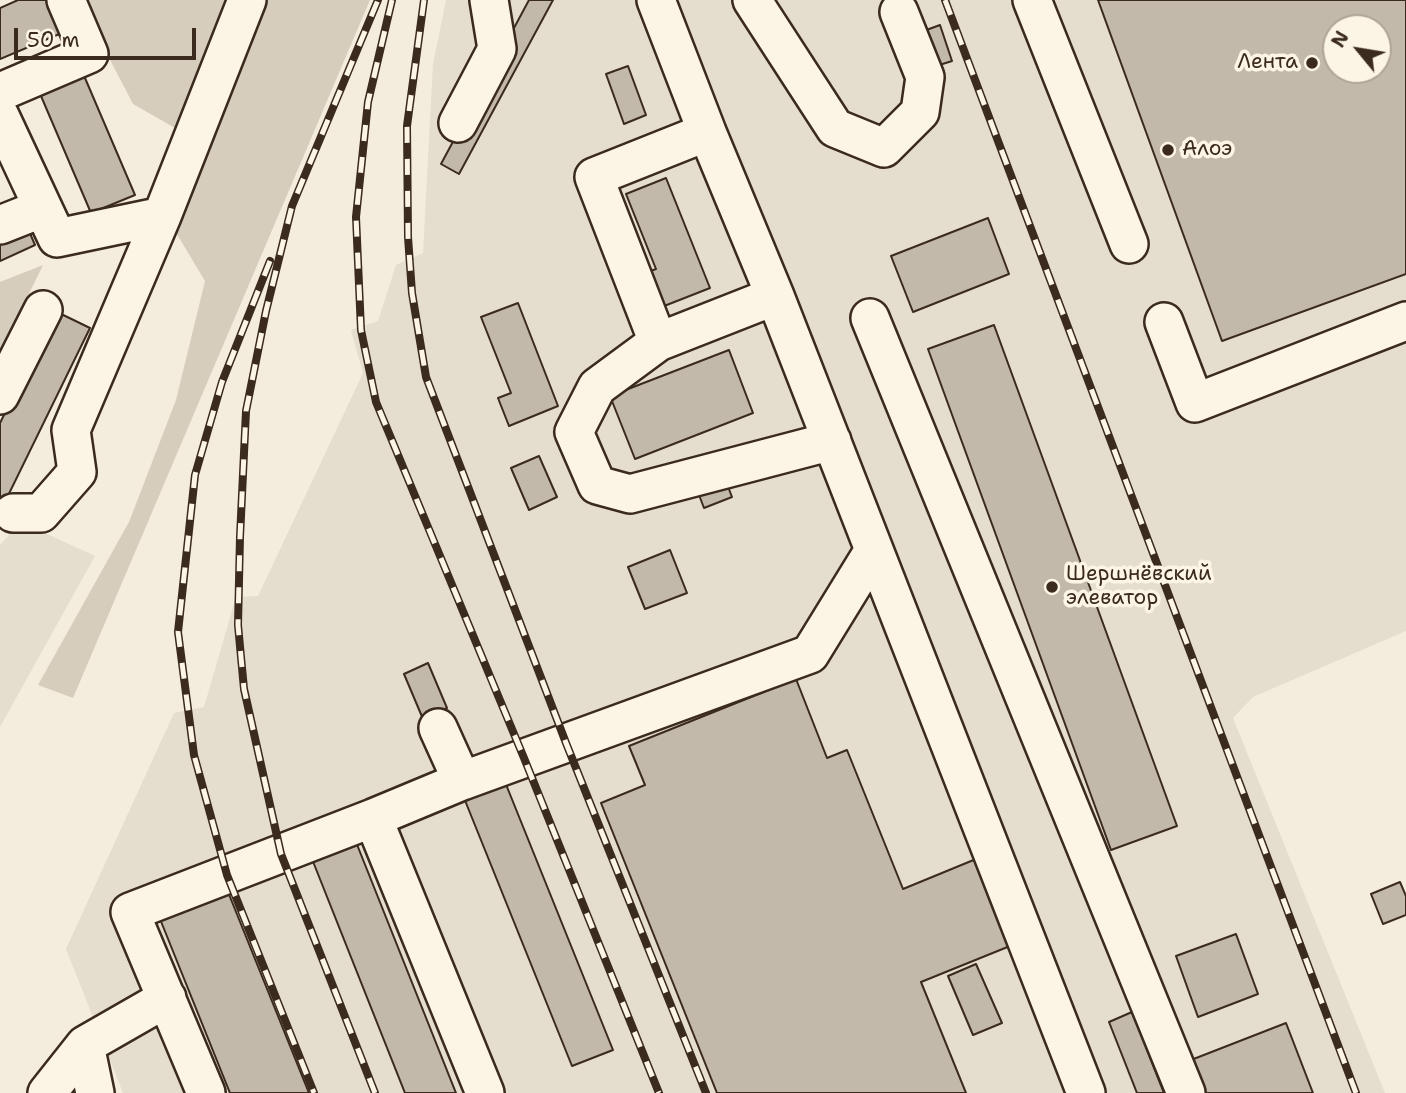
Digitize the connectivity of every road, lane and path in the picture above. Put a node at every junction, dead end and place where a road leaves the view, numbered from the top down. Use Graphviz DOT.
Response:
graph roads {
  1 [pos="66,0"];
  2 [pos="247,0"];
  3 [pos="489,0"];
  4 [pos="656,0"];
  5 [pos="752,0"];
  6 [pos="1032,0"];
  7 [pos="899,12"];
  8 [pos="0,92"];
  9 [pos="0,116"];
  10 [pos="458,123"];
  11 [pos="707,132"];
  12 [pos="43,208"];
  13 [pos="162,216"];
  14 [pos="0,225"];
  15 [pos="1129,244"];
  16 [pos="775,296"];
  17 [pos="43,310"];
  18 [pos="870,318"];
  19 [pos="1406,321"];
  20 [pos="1164,322"];
  21 [pos="658,342"];
  22 [pos="0,394"];
  23 [pos="832,442"];
  24 [pos="13,513"];
  25 [pos="874,551"];
  26 [pos="438,728"];
  27 [pos="461,781"];
  28 [pos="373,818"];
  29 [pos="167,999"];
  30 [pos="85,1045"];
  31 [pos="47,1093"];
  32 [pos="95,1093"];
  33 [pos="206,1093"];
  34 [pos="485,1093"];
  35 [pos="1086,1093"];
  36 [pos="1186,1093"];
  1 -- 8 [label="street"];
  2 -- 13 [label="street"];
  3 -- 10 [label="street"];
  4 -- 11 [label="street"];
  5 -- 7 [label="street"];
  6 -- 15 [label="street"];
  9 -- 12 [label="street"];
  11 -- 16 [label="street"];
  11 -- 21 [label="street"];
  12 -- 13 [label="street"];
  12 -- 14 [label="street"];
  13 -- 24 [label="street"];
  16 -- 21 [label="street"];
  16 -- 23 [label="street"];
  17 -- 22 [label="street"];
  18 -- 36 [label="street"];
  19 -- 20 [label="street"];
  21 -- 23 [label="street"];
  23 -- 25 [label="street"];
  25 -- 27 [label="street"];
  25 -- 35 [label="street"];
  26 -- 27 [label="street"];
  27 -- 28 [label="street"];
  28 -- 29 [label="street"];
  28 -- 34 [label="street"];
  29 -- 30 [label="street"];
  29 -- 33 [label="street"];
  30 -- 31 [label="street"];
  30 -- 32 [label="street"];
}
